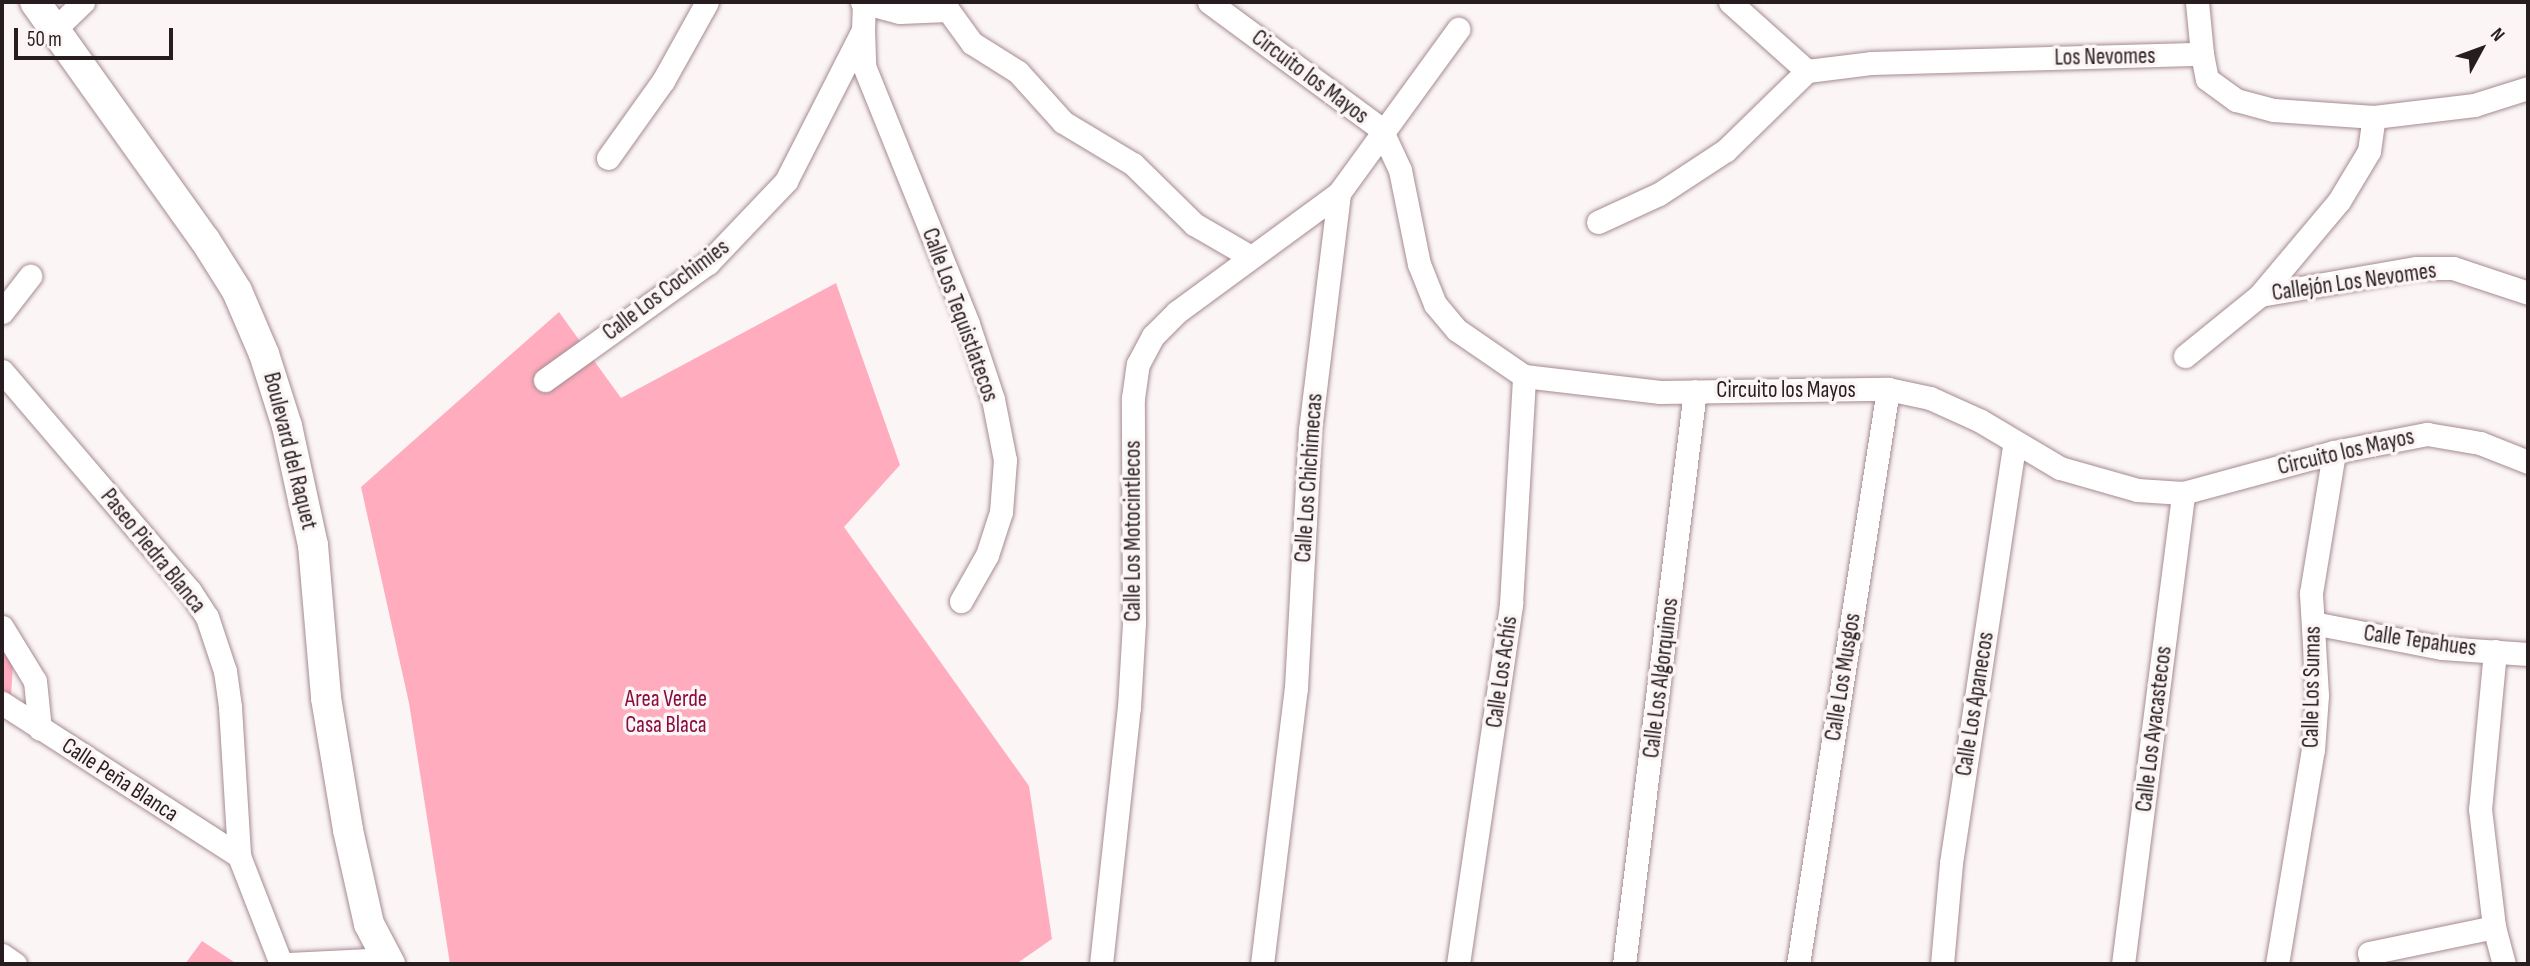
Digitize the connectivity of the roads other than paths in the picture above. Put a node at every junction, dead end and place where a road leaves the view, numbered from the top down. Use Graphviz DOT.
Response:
graph roads {
  1 [pos="35,2"];
  2 [pos="83,2"];
  3 [pos="707,2"];
  4 [pos="863,2"];
  5 [pos="1209,2"];
  6 [pos="1730,2"];
  7 [pos="2197,2"];
  8 [pos="55,29"];
  9 [pos="1458,29"];
  10 [pos="863,30"];
  11 [pos="2202,54"];
  12 [pos="1807,71"];
  13 [pos="2528,88"];
  14 [pos="2374,117"];
  15 [pos="1381,130"];
  16 [pos="608,158"];
  17 [pos="1339,193"];
  18 [pos="1598,222"];
  19 [pos="1251,257"];
  20 [pos="30,276"];
  21 [pos="2528,293"];
  22 [pos="2260,295"];
  23 [pos="2,312"];
  24 [pos="2185,356"];
  25 [pos="2,371"];
  26 [pos="1524,376"];
  27 [pos="545,380"];
  28 [pos="1888,389"];
  29 [pos="1695,391"];
  30 [pos="2014,445"];
  31 [pos="2334,452"];
  32 [pos="2528,462"];
  33 [pos="2183,493"];
  34 [pos="961,601"];
  35 [pos="2314,623"];
  36 [pos="2,627"];
  37 [pos="2495,651"];
  38 [pos="2528,654"];
  39 [pos="2,703"];
  40 [pos="40,729"];
  41 [pos="239,856"];
  42 [pos="2494,927"];
  43 [pos="2,955"];
  44 [pos="377,962"];
  45 [pos="16,964"];
  46 [pos="281,964"];
  47 [pos="290,964"];
  48 [pos="1101,964"];
  49 [pos="1262,964"];
  50 [pos="1458,964"];
  51 [pos="1624,964"];
  52 [pos="1798,964"];
  53 [pos="1942,964"];
  54 [pos="2123,964"];
  55 [pos="2277,964"];
  56 [pos="2372,964"];
  57 [pos="2504,964"];
  1 -- 8 [label="street, Boulevard del Raquet"];
  2 -- 8 [label="street"];
  3 -- 16 [label="street"];
  4 -- 10 [label="street, Calle Los Cochimies"];
  4 -- 19 [label="street"];
  5 -- 15 [label="street, Circuito los Mayos"];
  6 -- 12 [label="street"];
  7 -- 11 [label="street"];
  8 -- 44 [label="street, Boulevard del Raquet"];
  9 -- 15 [label="street, Calle Los Chichimecas"];
  10 -- 27 [label="street, Calle Los Cochimies"];
  10 -- 34 [label="street, Calle Los Tequistlatecos"];
  11 -- 12 [label="street, Los Nevomes"];
  11 -- 14 [label="street"];
  12 -- 18 [label="street"];
  13 -- 14 [label="street"];
  14 -- 22 [label="street"];
  15 -- 17 [label="street, Calle Los Chichimecas"];
  15 -- 26 [label="street, Circuito los Mayos"];
  17 -- 19 [label="street, Calle Los Motocintlecos"];
  17 -- 49 [label="street, Calle Los Chichimecas"];
  19 -- 48 [label="street, Calle Los Motocintlecos"];
  20 -- 23 [label="street"];
  21 -- 22 [label="street, Callejón Los Nevomes"];
  22 -- 24 [label="street"];
  25 -- 41 [label="street, Paseo Piedra Blanca"];
  26 -- 29 [label="street, Circuito los Mayos"];
  26 -- 50 [label="street, Calle Los Achís"];
  28 -- 29 [label="street, Circuito los Mayos"];
  28 -- 30 [label="street, Circuito los Mayos"];
  28 -- 52 [label="street, Calle Los Musgos"];
  29 -- 51 [label="street, Calle Los Algorquinos"];
  30 -- 33 [label="street, Circuito los Mayos"];
  30 -- 53 [label="street, Calle Los Apanecos"];
  31 -- 32 [label="street, Circuito los Mayos"];
  31 -- 33 [label="street, Circuito los Mayos"];
  31 -- 35 [label="street, Calle Los Sumas"];
  33 -- 54 [label="street, Calle Los Ayacastecos"];
  35 -- 37 [label="street, Calle Tepahues"];
  35 -- 55 [label="street, Calle Los Sumas"];
  36 -- 40 [label="street"];
  37 -- 38 [label="street, Calle Tepahues"];
  37 -- 42 [label="street"];
  39 -- 40 [label="street, Calle Peña Blanca"];
  40 -- 41 [label="street, Calle Peña Blanca"];
  41 -- 46 [label="street, Paseo Piedra Blanca"];
  42 -- 56 [label="street"];
  42 -- 57 [label="street"];
  43 -- 45 [label="street"];
  44 -- 47 [label="street"];
}
